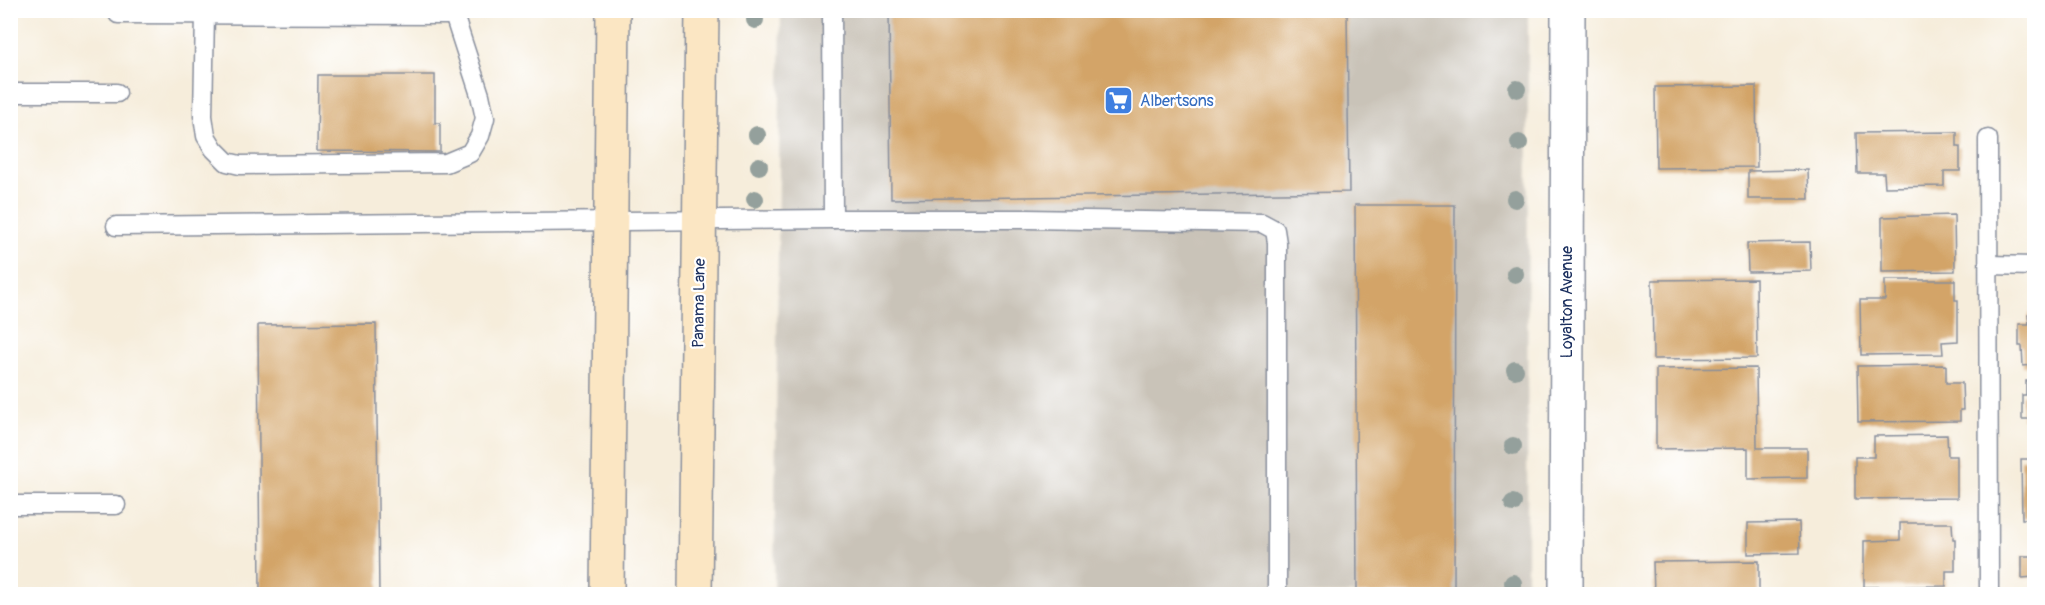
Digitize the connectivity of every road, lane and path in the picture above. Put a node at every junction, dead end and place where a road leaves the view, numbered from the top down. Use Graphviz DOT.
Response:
graph roads {
  1 [pos="613,10"];
  2 [pos="702,10"];
  3 [pos="832,10"];
  4 [pos="1568,10"];
  5 [pos="454,13"];
  6 [pos="118,14"];
  7 [pos="205,14"];
  8 [pos="10,93"];
  9 [pos="117,93"];
  10 [pos="1988,139"];
  11 [pos="833,219"];
  12 [pos="700,221"];
  13 [pos="611,222"];
  14 [pos="116,226"];
  15 [pos="1989,265"];
  16 [pos="2034,266"];
  17 [pos="10,505"];
  18 [pos="116,505"];
  19 [pos="607,594"];
  20 [pos="695,594"];
  21 [pos="1277,594"];
  22 [pos="1566,594"];
  23 [pos="1989,594"];
  1 -- 13 [label="main road"];
  2 -- 12 [label="main road, Panama Lane"];
  3 -- 11 [label="lane"];
  4 -- 22 [label="street, Loyalton Avenue"];
  5 -- 7 [label="lane"];
  5 -- 7 [label="lane"];
  6 -- 7 [label="lane"];
  8 -- 9 [label="lane"];
  10 -- 15 [label="lane"];
  11 -- 12 [label="lane"];
  11 -- 21 [label="lane"];
  12 -- 13 [label="lane"];
  12 -- 20 [label="main road, Panama Lane"];
  13 -- 14 [label="lane"];
  13 -- 19 [label="main road"];
  15 -- 16 [label="lane"];
  15 -- 23 [label="lane"];
  17 -- 18 [label="lane"];
}
